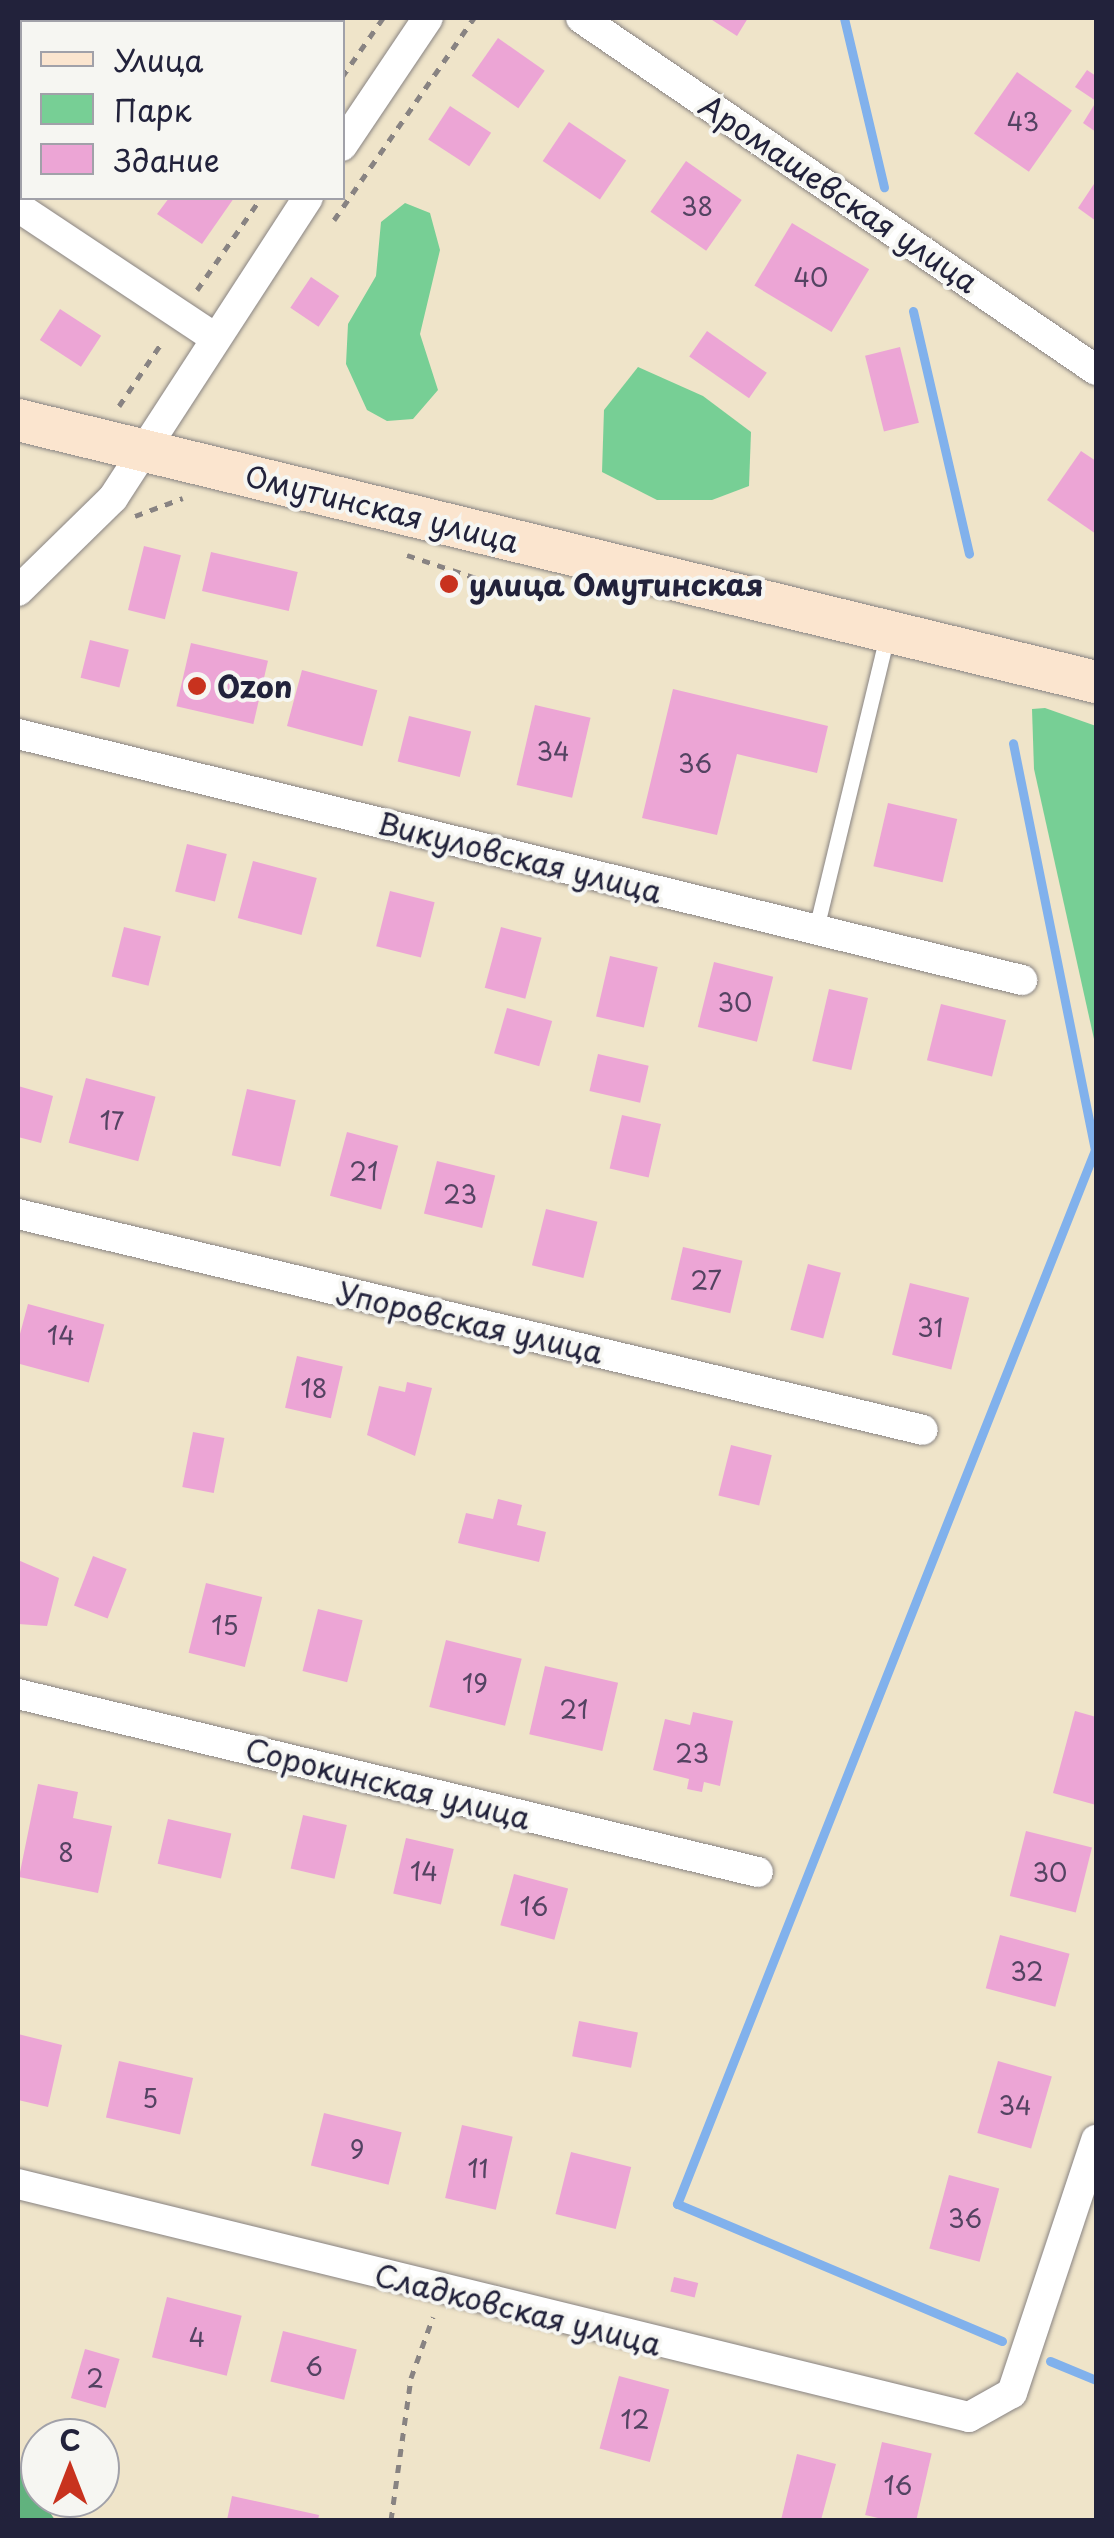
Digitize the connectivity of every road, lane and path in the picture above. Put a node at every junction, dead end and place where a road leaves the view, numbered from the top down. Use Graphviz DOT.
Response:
graph roads {
  1 [pos="384,18"];
  2 [pos="428,18"];
  3 [pos="581,18"];
  4 [pos="345,74"];
  5 [pos="345,142"];
  6 [pos="307,200"];
  7 [pos="18,207"];
  8 [pos="214,338"];
  9 [pos="1096,370"];
  10 [pos="18,420"];
  11 [pos="146,450"];
  12 [pos="18,591"];
  13 [pos="888,631"];
  14 [pos="1096,682"];
  15 [pos="18,734"];
  16 [pos="816,929"];
  17 [pos="1022,980"];
  18 [pos="18,1214"];
  19 [pos="923,1430"];
  20 [pos="18,1694"];
  21 [pos="758,1872"];
  22 [pos="1096,2140"];
  23 [pos="18,2184"];
  24 [pos="440,2290"];
  25 [pos="392,2520"];
  1 -- 4 [label="path"];
  2 -- 5 [label="street"];
  3 -- 9 [label="street, Аромашевская улица"];
  6 -- 8 [label="street"];
  7 -- 8 [label="street"];
  8 -- 11 [label="street"];
  10 -- 11 [label="street, Омутинская улица"];
  11 -- 12 [label="street"];
  11 -- 13 [label="street, Омутинская улица"];
  13 -- 14 [label="street, Омутинская улица"];
  13 -- 16 [label="lane"];
  15 -- 16 [label="street, Викуловская улица"];
  16 -- 17 [label="street, Викуловская улица"];
  18 -- 19 [label="street, Упоровская улица"];
  20 -- 21 [label="street, Сорокинская улица"];
  22 -- 24 [label="street, Сладковская улица"];
  23 -- 24 [label="street, Сладковская улица"];
  24 -- 25 [label="path"];
}
